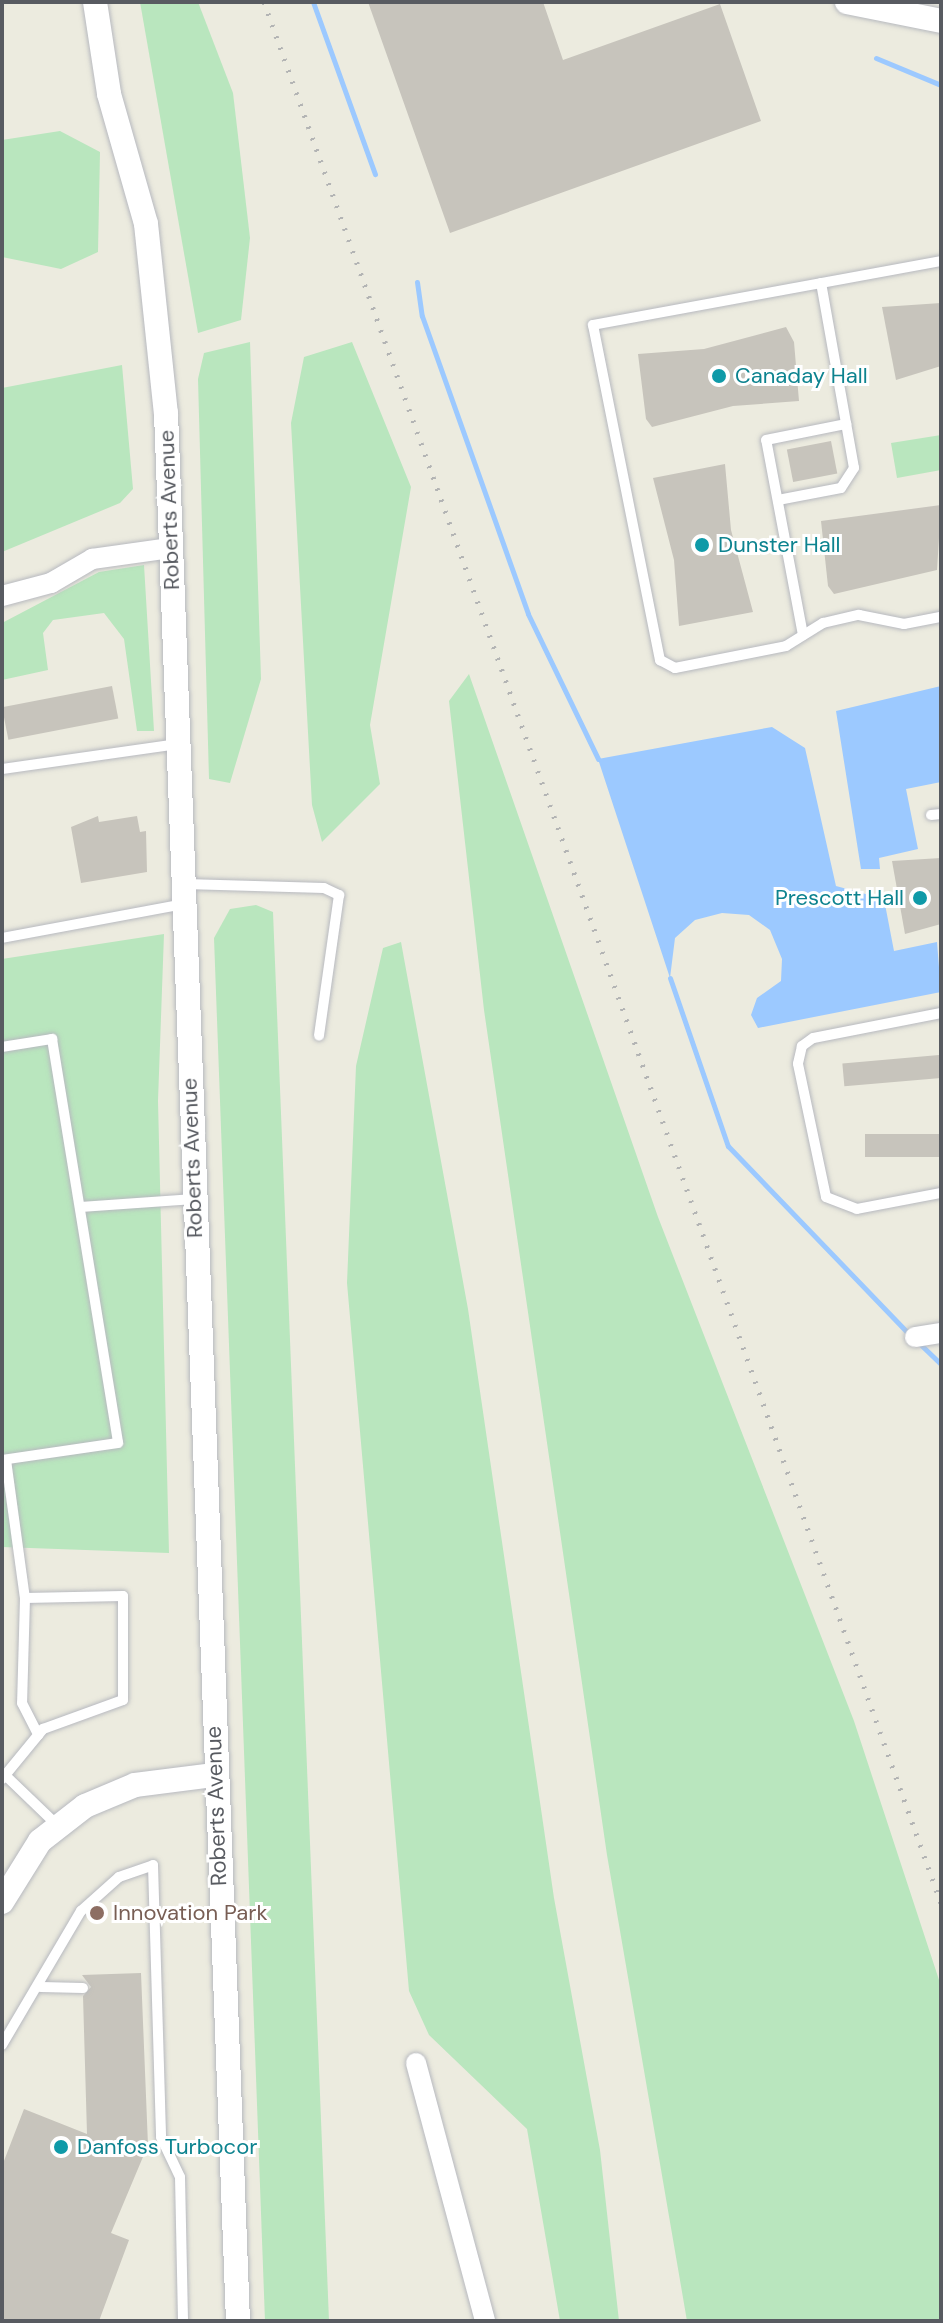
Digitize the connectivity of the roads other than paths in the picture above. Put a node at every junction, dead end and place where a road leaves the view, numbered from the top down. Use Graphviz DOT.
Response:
graph roads {
  1 [pos="95,2"];
  2 [pos="847,2"];
  3 [pos="941,21"];
  4 [pos="941,261"];
  5 [pos="821,283"];
  6 [pos="846,424"];
  7 [pos="778,500"];
  8 [pos="170,548"];
  9 [pos="2,596"];
  10 [pos="941,617"];
  11 [pos="803,635"];
  12 [pos="179,744"];
  13 [pos="2,769"];
  14 [pos="184,894"];
  15 [pos="2,938"];
  16 [pos="941,1013"];
  17 [pos="319,1036"];
  18 [pos="2,1047"];
  19 [pos="941,1193"];
  20 [pos="193,1199"];
  21 [pos="82,1207"];
  22 [pos="941,1333"];
  23 [pos="915,1337"];
  24 [pos="4,1460"];
  25 [pos="25,1598"];
  26 [pos="38,1735"];
  27 [pos="214,1775"];
  28 [pos="4,1777"];
  29 [pos="57,1825"];
  30 [pos="2,1902"];
  31 [pos="156,1984"];
  32 [pos="142,1985"];
  33 [pos="41,1987"];
  34 [pos="83,1988"];
  35 [pos="2,2045"];
  36 [pos="416,2063"];
  37 [pos="183,2321"];
  38 [pos="238,2321"];
  39 [pos="485,2321"];
  1 -- 8 [label="street, Roberts Avenue"];
  2 -- 3 [label="street"];
  4 -- 5 [label="lane"];
  5 -- 6 [label="lane"];
  5 -- 11 [label="lane"];
  6 -- 7 [label="lane"];
  6 -- 7 [label="lane"];
  7 -- 11 [label="lane"];
  8 -- 9 [label="street"];
  8 -- 12 [label="street, Roberts Avenue"];
  10 -- 11 [label="lane"];
  12 -- 13 [label="lane"];
  12 -- 14 [label="street, Roberts Avenue"];
  14 -- 15 [label="lane"];
  14 -- 17 [label="lane"];
  14 -- 20 [label="street, Roberts Avenue"];
  16 -- 19 [label="lane"];
  18 -- 21 [label="lane"];
  20 -- 21 [label="lane"];
  20 -- 27 [label="street, Roberts Avenue"];
  21 -- 24 [label="lane"];
  22 -- 23 [label="street"];
  24 -- 25 [label="lane"];
  25 -- 26 [label="lane"];
  25 -- 26 [label="lane"];
  26 -- 28 [label="lane"];
  27 -- 29 [label="street"];
  27 -- 38 [label="street, Roberts Avenue"];
  28 -- 29 [label="lane"];
  29 -- 30 [label="street"];
  31 -- 32 [label="lane"];
  31 -- 33 [label="lane"];
  31 -- 37 [label="lane"];
  33 -- 34 [label="lane"];
  33 -- 35 [label="lane"];
  36 -- 39 [label="street"];
}
